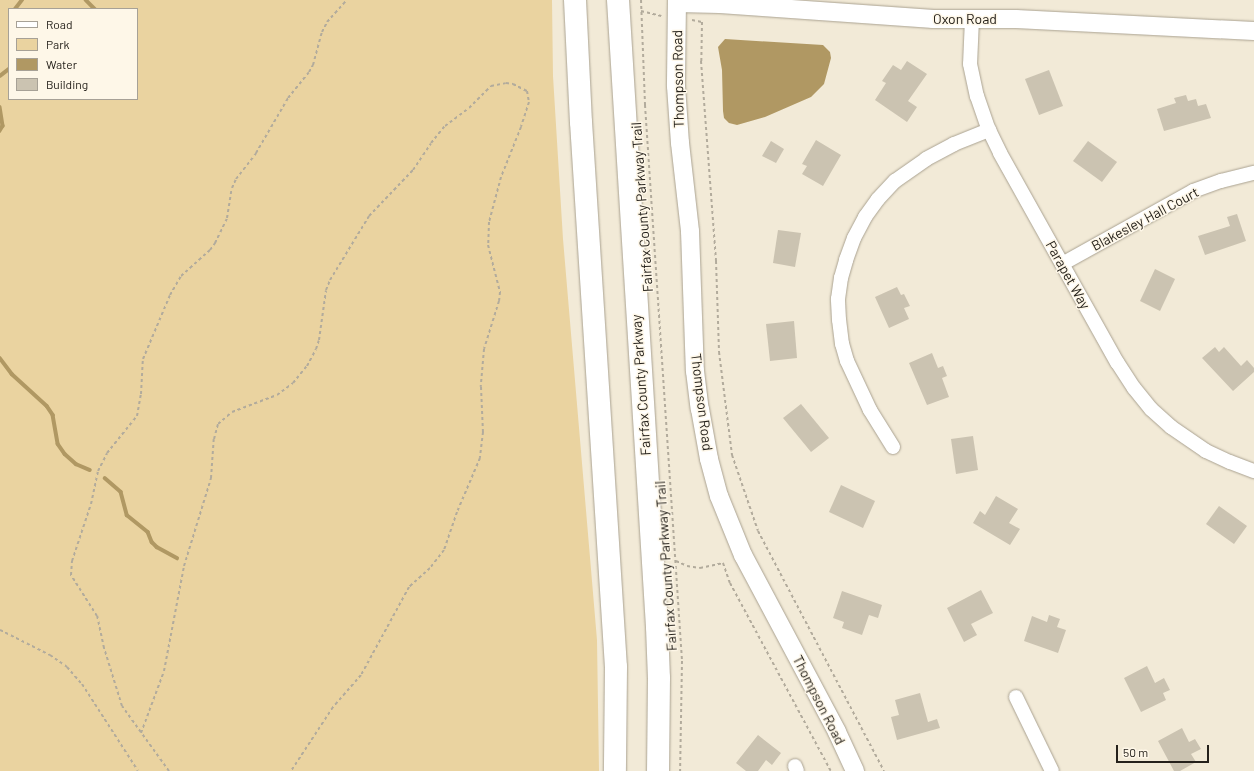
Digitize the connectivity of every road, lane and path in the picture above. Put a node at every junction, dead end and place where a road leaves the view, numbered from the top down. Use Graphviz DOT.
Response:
graph roads {
  1 [pos="347,0"];
  2 [pos="575,0"];
  3 [pos="618,0"];
  4 [pos="641,0"];
  5 [pos="677,1"];
  6 [pos="972,19"];
  7 [pos="702,22"];
  8 [pos="1254,31"];
  9 [pos="990,130"];
  10 [pos="1254,172"];
  11 [pos="1062,264"];
  12 [pos="893,447"];
  13 [pos="1254,470"];
  14 [pos="676,561"];
  15 [pos="0,630"];
  16 [pos="1016,698"];
  17 [pos="141,733"];
  18 [pos="138,771"];
  19 [pos="169,771"];
  20 [pos="291,771"];
  21 [pos="615,771"];
  22 [pos="658,771"];
  23 [pos="680,771"];
  24 [pos="831,771"];
  25 [pos="855,771"];
  26 [pos="884,771"];
  27 [pos="1052,771"];
  1 -- 17 [label="path"];
  2 -- 21 [label="highway"];
  3 -- 22 [label="highway, Fairfax County Parkway"];
  4 -- 14 [label="path, Fairfax County Parkway Trail"];
  5 -- 6 [label="street, Oxon Road"];
  5 -- 25 [label="street, Thompson Road"];
  6 -- 8 [label="street, Oxon Road"];
  6 -- 9 [label="street, Parapet Way"];
  7 -- 26 [label="path"];
  9 -- 11 [label="street, Parapet Way"];
  9 -- 12 [label="street"];
  10 -- 11 [label="street, Blakesley Hall Court"];
  11 -- 13 [label="street, Parapet Way"];
  14 -- 23 [label="path, Fairfax County Parkway Trail"];
  14 -- 24 [label="path"];
  15 -- 18 [label="path"];
  16 -- 27 [label="street"];
  17 -- 19 [label="path"];
  17 -- 20 [label="path"];
}
